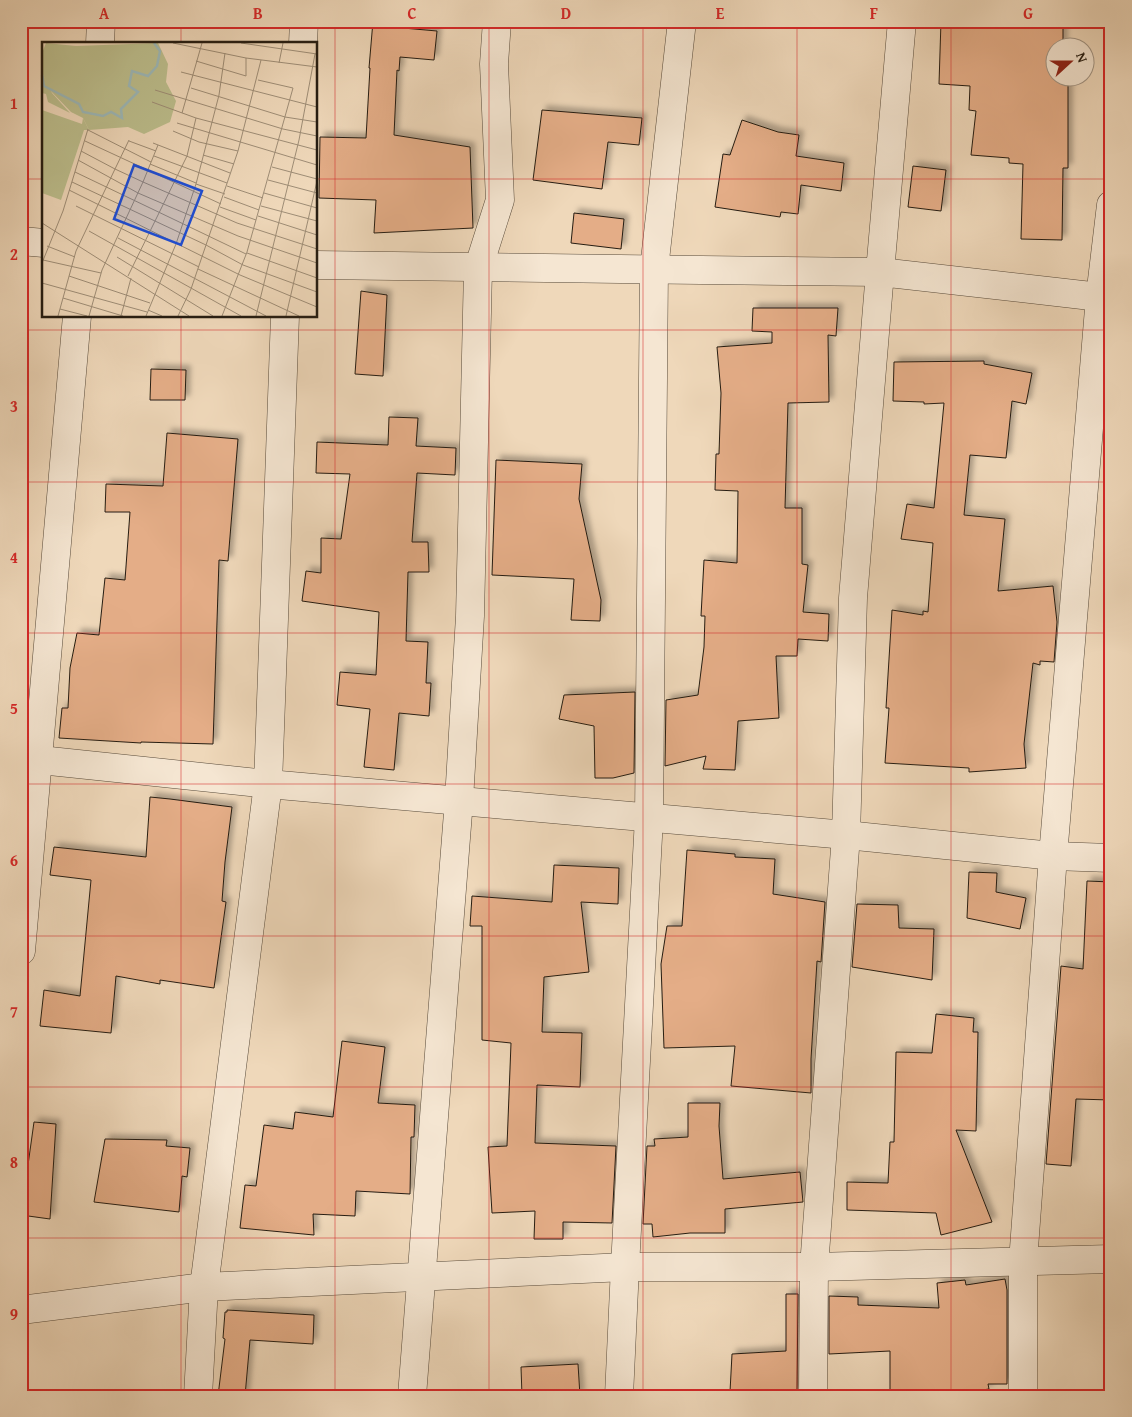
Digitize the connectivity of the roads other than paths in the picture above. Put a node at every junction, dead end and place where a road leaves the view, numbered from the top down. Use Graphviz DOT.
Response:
graph roads {
  1 [pos="102,21"];
  2 [pos="304,21"];
  3 [pos="497,21"];
  4 [pos="682,21"];
  5 [pos="902,21"];
  6 [pos="100,42"];
  7 [pos="302,42"];
  8 [pos="1111,205"];
  9 [pos="21,241"];
  10 [pos="42,243"];
  11 [pos="318,265"];
  12 [pos="478,269"];
  13 [pos="654,269"];
  14 [pos="880,272"];
  15 [pos="1105,297"];
  16 [pos="77,318"];
  17 [pos="285,318"];
  18 [pos="30,759"];
  19 [pos="268,784"];
  20 [pos="459,800"];
  21 [pos="649,818"];
  22 [pos="846,835"];
  23 [pos="1053,856"];
  24 [pos="1111,858"];
  25 [pos="21,951"];
  26 [pos="1111,1259"];
  27 [pos="1023,1262"];
  28 [pos="625,1267"];
  29 [pos="814,1267"];
  30 [pos="421,1277"];
  31 [pos="204,1287"];
  32 [pos="21,1310"];
  33 [pos="198,1396"];
  34 [pos="412,1396"];
  35 [pos="619,1396"];
  36 [pos="812,1396"];
  37 [pos="1023,1396"];
  1 -- 6 [label="street"];
  2 -- 7 [label="street"];
  3 -- 12 [label="street"];
  4 -- 13 [label="street"];
  5 -- 14 [label="street"];
  8 -- 15 [label="street"];
  9 -- 10 [label="street"];
  11 -- 12 [label="street"];
  12 -- 13 [label="street"];
  12 -- 20 [label="street"];
  13 -- 14 [label="street"];
  13 -- 21 [label="street"];
  14 -- 15 [label="street"];
  14 -- 22 [label="street"];
  15 -- 23 [label="street"];
  16 -- 18 [label="street"];
  17 -- 19 [label="street"];
  18 -- 19 [label="street"];
  18 -- 25 [label="street"];
  19 -- 20 [label="street"];
  19 -- 31 [label="street"];
  20 -- 21 [label="street"];
  20 -- 30 [label="street"];
  21 -- 22 [label="street"];
  21 -- 28 [label="street"];
  22 -- 23 [label="street"];
  22 -- 29 [label="street"];
  23 -- 24 [label="street"];
  23 -- 27 [label="street"];
  26 -- 27 [label="street"];
  27 -- 29 [label="street"];
  27 -- 37 [label="street"];
  28 -- 29 [label="street"];
  28 -- 30 [label="street"];
  28 -- 35 [label="street"];
  29 -- 36 [label="street"];
  30 -- 31 [label="street"];
  30 -- 34 [label="street"];
  31 -- 32 [label="street"];
  31 -- 33 [label="street"];
}
